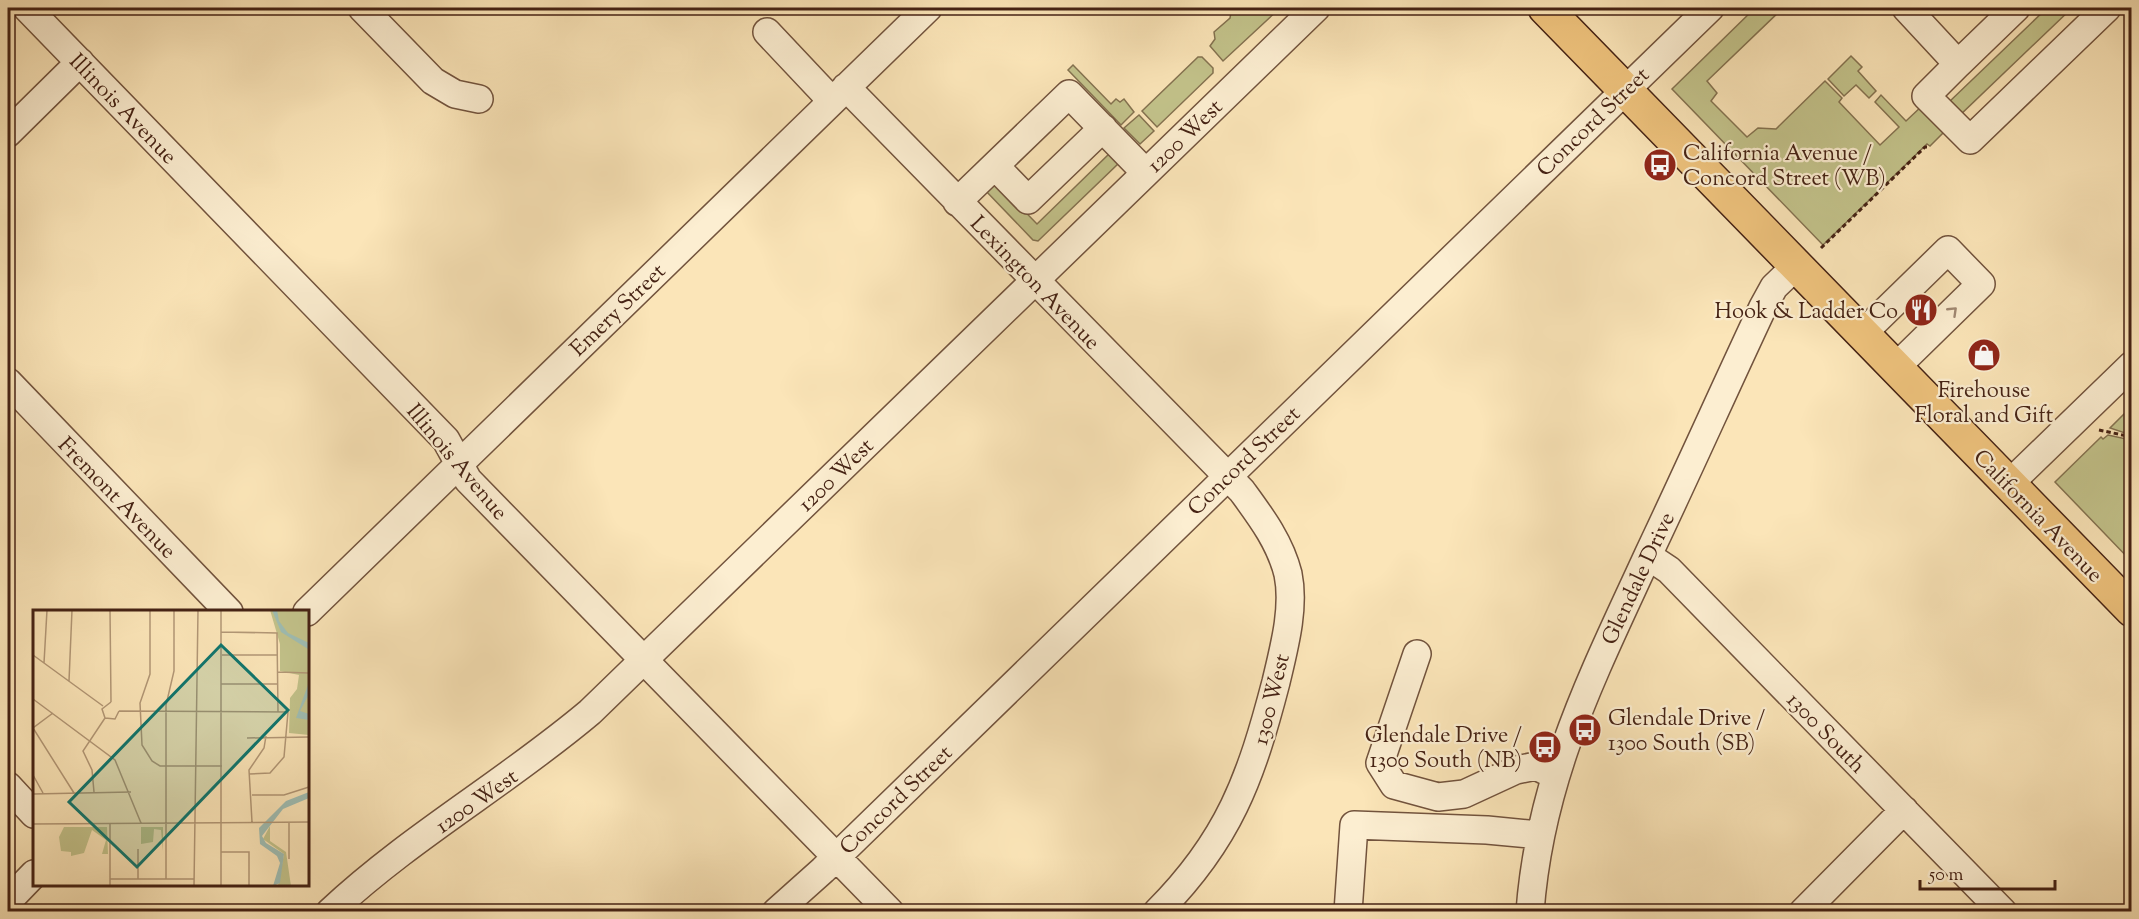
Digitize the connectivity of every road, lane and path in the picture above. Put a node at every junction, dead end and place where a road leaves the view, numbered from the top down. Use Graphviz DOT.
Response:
graph roads {
  1 [pos="27,8"];
  2 [pos="362,8"];
  3 [pos="928,8"];
  4 [pos="1316,8"];
  5 [pos="1545,8"];
  6 [pos="1710,8"];
  7 [pos="1906,8"];
  8 [pos="2016,8"];
  9 [pos="2107,8"];
  10 [pos="767,32"];
  11 [pos="80,62"];
  12 [pos="1958,64"];
  13 [pos="1624,88"];
  14 [pos="839,94"];
  15 [pos="479,99"];
  16 [pos="1103,128"];
  17 [pos="8,133"];
  18 [pos="1929,147"];
  19 [pos="995,166"];
  20 [pos="1145,172"];
  21 [pos="957,202"];
  22 [pos="1809,256"];
  23 [pos="1034,281"];
  24 [pos="1863,333"];
  25 [pos="2132,365"];
  26 [pos="1896,367"];
  27 [pos="8,382"];
  28 [pos="2099,430"];
  29 [pos="2132,437"];
  30 [pos="460,463"];
  31 [pos="1226,476"];
  32 [pos="2009,484"];
  33 [pos="1648,556"];
  34 [pos="227,610"];
  35 [pos="309,610"];
  36 [pos="2132,610"];
  37 [pos="1417,654"];
  38 [pos="643,660"];
  39 [pos="1554,775"];
  40 [pos="8,786"];
  41 [pos="1904,810"];
  42 [pos="33,812"];
  43 [pos="1539,835"];
  44 [pos="836,857"];
  45 [pos="33,875"];
  46 [pos="8,901"];
  47 [pos="330,912"];
  48 [pos="776,912"];
  49 [pos="890,912"];
  50 [pos="1156,912"];
  51 [pos="1348,912"];
  52 [pos="1530,912"];
  53 [pos="1803,912"];
  54 [pos="2003,912"];
  1 -- 11 [label="street, Illinois Avenue"];
  2 -- 15 [label="street"];
  3 -- 14 [label="street, Emery Street"];
  4 -- 20 [label="street, 1200 West"];
  5 -- 13 [label="main road, California Avenue"];
  6 -- 13 [label="street, Concord Street"];
  7 -- 12 [label="street"];
  8 -- 12 [label="street"];
  9 -- 12 [label="street"];
  10 -- 14 [label="street, Lexington Avenue"];
  11 -- 17 [label="street"];
  11 -- 30 [label="street, Illinois Avenue"];
  13 -- 22 [label="main road, California Avenue"];
  13 -- 31 [label="street, Concord Street"];
  14 -- 21 [label="street, Lexington Avenue"];
  14 -- 30 [label="street, Emery Street"];
  16 -- 19 [label="street"];
  16 -- 19 [label="street"];
  16 -- 20 [label="street"];
  18 -- 22 [label="path"];
  19 -- 21 [label="street"];
  20 -- 23 [label="street, 1200 West"];
  21 -- 23 [label="street, Lexington Avenue"];
  22 -- 24 [label="main road, California Avenue"];
  22 -- 33 [label="street, Glendale Drive"];
  23 -- 31 [label="street, Lexington Avenue"];
  23 -- 38 [label="street, 1200 West"];
  24 -- 26 [label="main road, California Avenue"];
  26 -- 24 [label="street, one-way"];
  25 -- 32 [label="street"];
  26 -- 32 [label="main road, California Avenue"];
  27 -- 34 [label="street, Fremont Avenue"];
  28 -- 29 [label="path"];
  30 -- 35 [label="street, Emery Street"];
  30 -- 38 [label="street, Illinois Avenue"];
  31 -- 44 [label="street, Concord Street"];
  31 -- 50 [label="street, 1300 West"];
  32 -- 36 [label="main road, California Avenue"];
  33 -- 39 [label="street, Glendale Drive"];
  33 -- 41 [label="street, 1300 South"];
  37 -- 39 [label="street"];
  38 -- 44 [label="street, Illinois Avenue"];
  38 -- 47 [label="street, 1200 West"];
  39 -- 43 [label="street, Glendale Drive"];
  40 -- 42 [label="street"];
  41 -- 53 [label="street"];
  41 -- 54 [label="street, 1300 South"];
  43 -- 51 [label="street"];
  43 -- 52 [label="street, Glendale Drive"];
  44 -- 48 [label="street, Concord Street"];
  44 -- 49 [label="street, Illinois Avenue"];
  45 -- 46 [label="street"];
}
